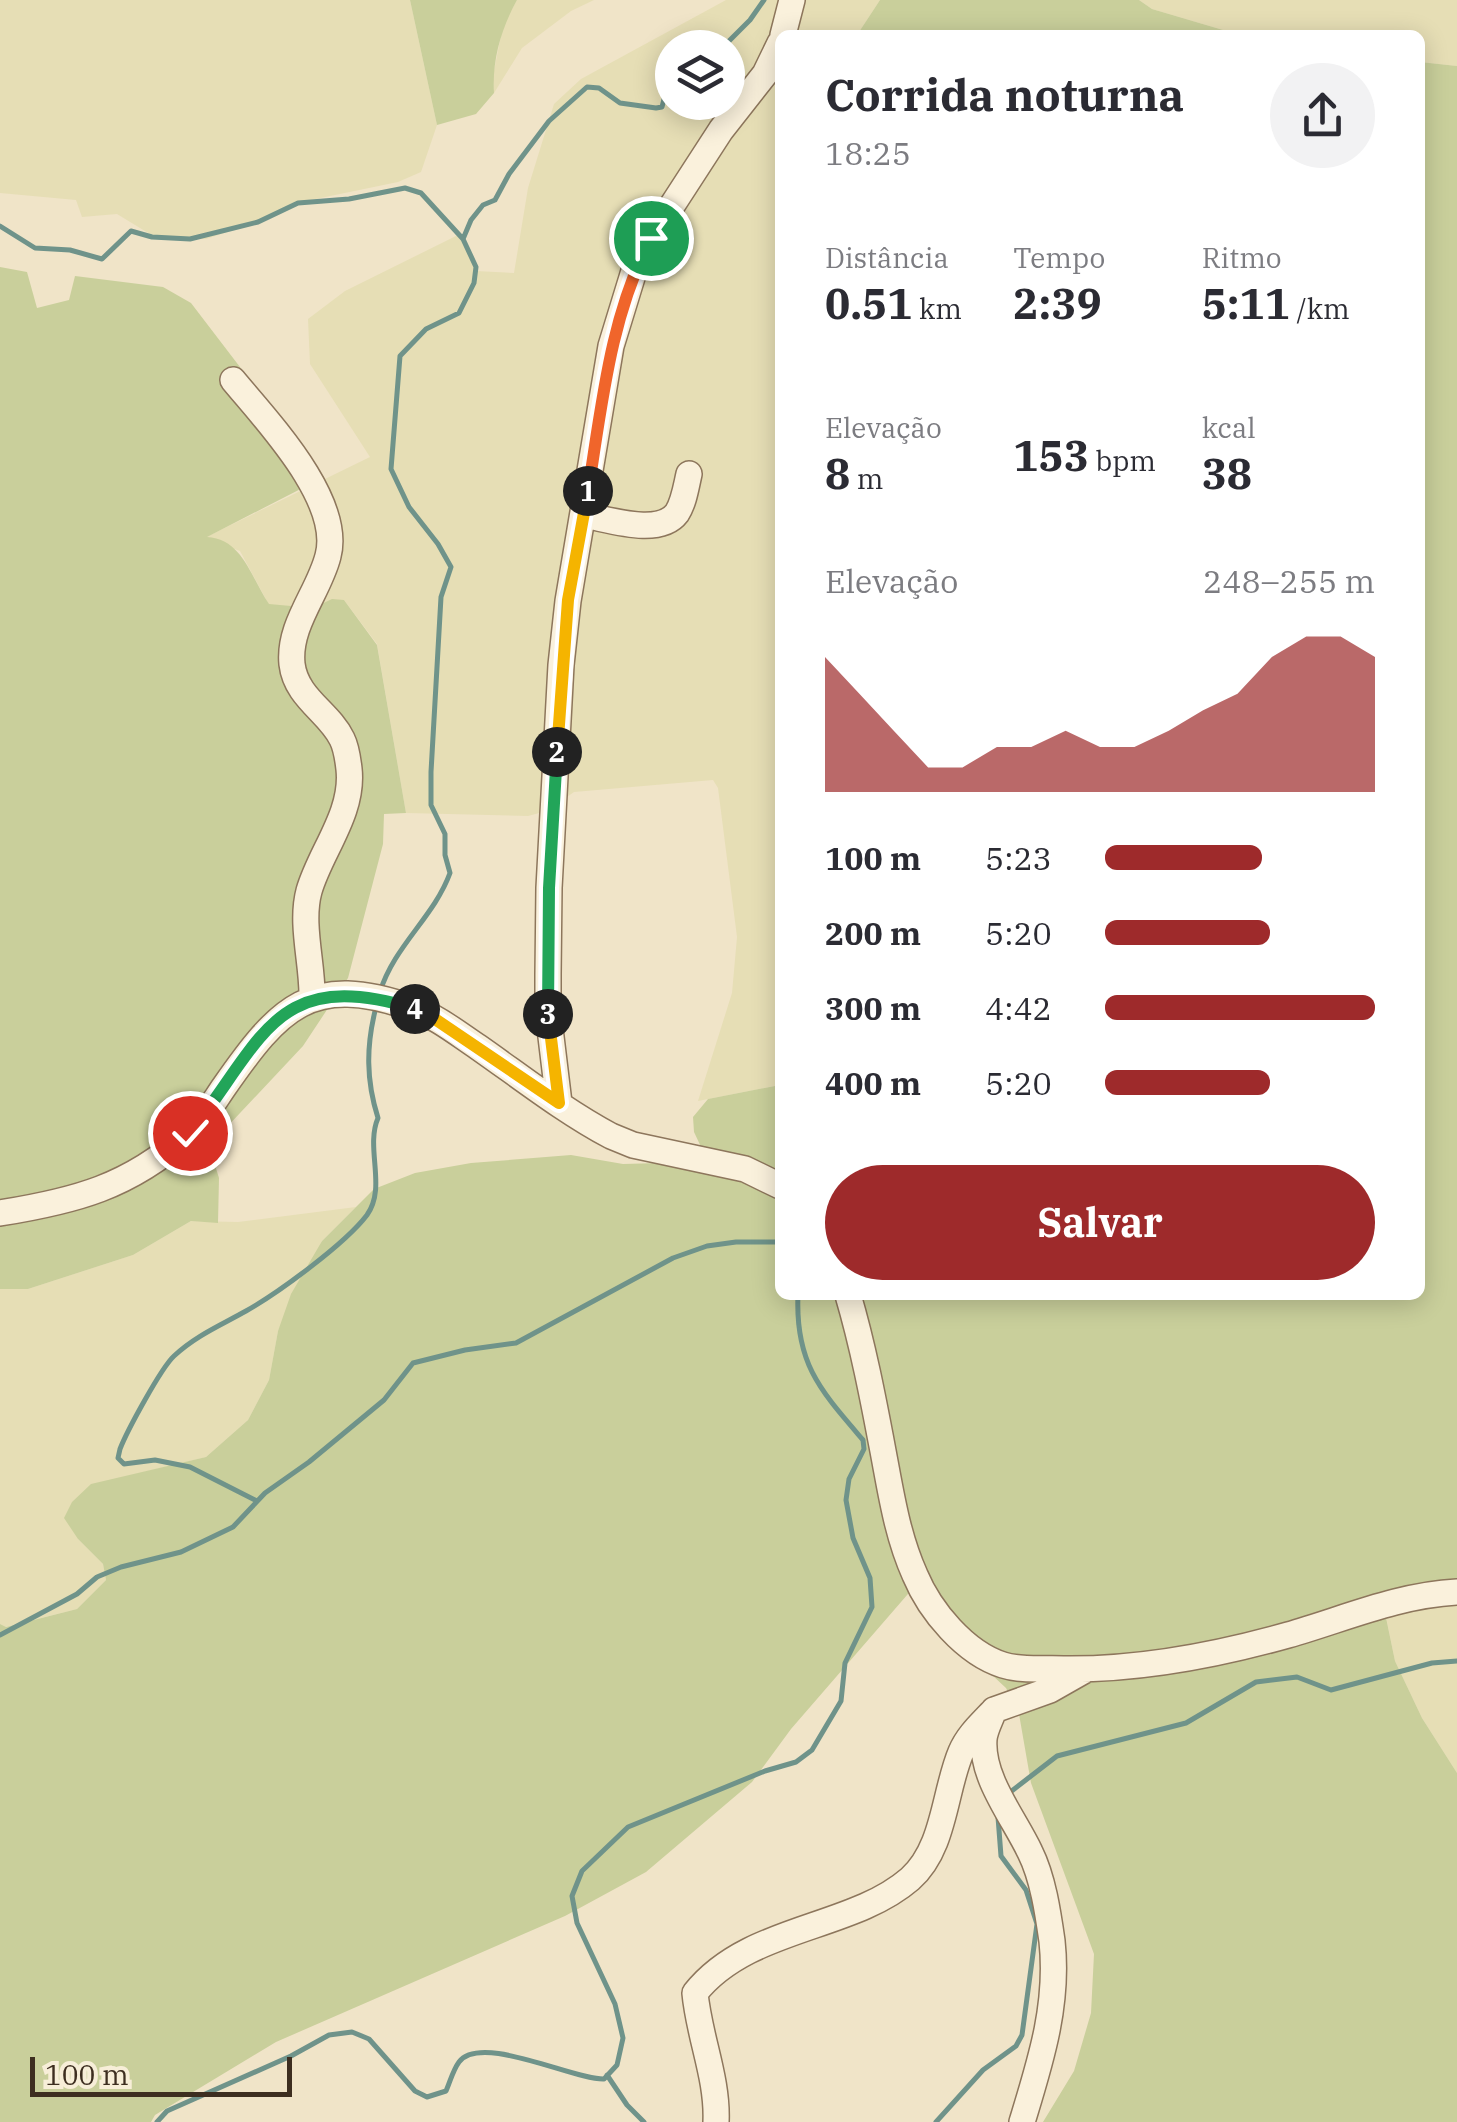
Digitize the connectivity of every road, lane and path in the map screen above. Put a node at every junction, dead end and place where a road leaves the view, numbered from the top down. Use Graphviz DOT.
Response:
graph roads {
  1 [pos="792,0"];
  2 [pos="784,30"];
  3 [pos="775,53"];
  4 [pos="233,380"];
  5 [pos="688,474"];
  6 [pos="584,515"];
  7 [pos="312,998"];
  8 [pos="559,1103"];
  9 [pos="775,1184"];
  10 [pos="0,1213"];
  11 [pos="849,1300"];
  12 [pos="1457,1592"];
  13 [pos="1086,1669"];
  14 [pos="994,1710"];
  15 [pos="716,2122"];
  16 [pos="1022,2122"];
  1 -- 2 [label="street"];
  3 -- 6 [label="street"];
  4 -- 7 [label="street"];
  5 -- 6 [label="street"];
  6 -- 8 [label="street"];
  7 -- 8 [label="street"];
  7 -- 10 [label="street"];
  8 -- 9 [label="street"];
  11 -- 13 [label="street"];
  12 -- 13 [label="street"];
  13 -- 14 [label="street"];
  14 -- 15 [label="street"];
  14 -- 16 [label="street"];
}
